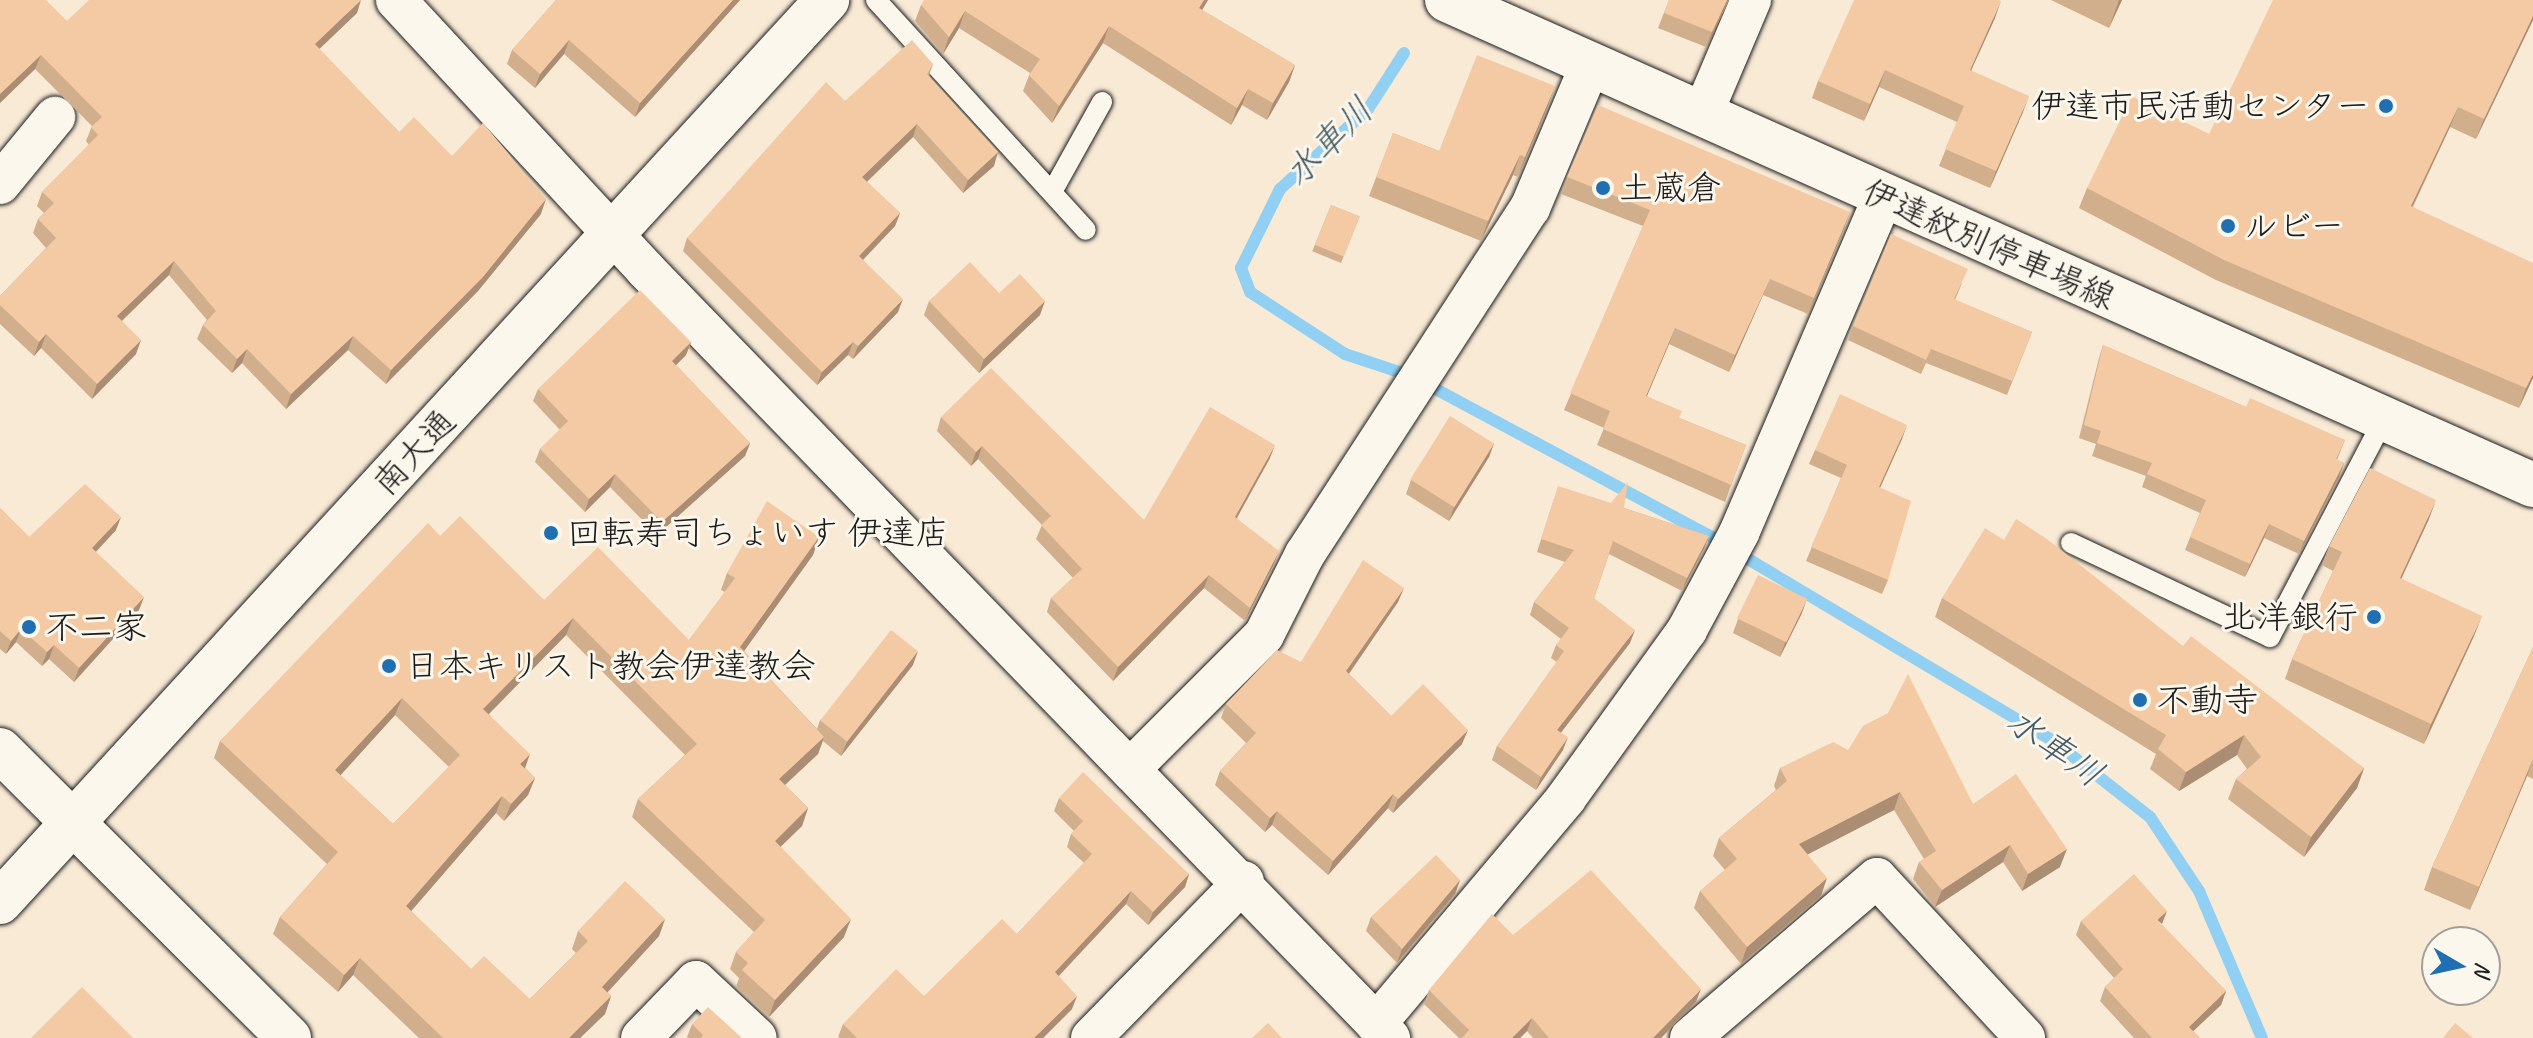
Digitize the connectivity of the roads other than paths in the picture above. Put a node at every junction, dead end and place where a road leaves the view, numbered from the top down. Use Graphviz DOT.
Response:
graph roads {
  1 [pos="396,0"];
  2 [pos="827,0"];
  3 [pos="876,0"];
  4 [pos="1447,0"];
  5 [pos="1751,0"];
  6 [pos="1590,65"];
  7 [pos="1102,102"];
  8 [pos="1703,113"];
  9 [pos="55,117"];
  10 [pos="0,184"];
  11 [pos="1052,192"];
  12 [pos="1883,197"];
  13 [pos="1086,230"];
  14 [pos="613,234"];
  15 [pos="2384,419"];
  16 [pos="2533,485"];
  17 [pos="2071,543"];
  18 [pos="0,750"];
  19 [pos="1131,768"];
  20 [pos="72,821"];
  21 [pos="1244,881"];
  22 [pos="0,902"];
  23 [pos="1383,1031"];
  24 [pos="278,1034"];
  25 [pos="641,1038"];
  26 [pos="757,1038"];
  27 [pos="1091,1038"];
  28 [pos="1690,1038"];
  29 [pos="2025,1038"];
  1 -- 14 [label="street"];
  2 -- 14 [label="street, 南大通"];
  3 -- 11 [label="lane"];
  4 -- 6 [label="street, 伊達紋別停車場線"];
  5 -- 8 [label="street"];
  6 -- 8 [label="street, 伊達紋別停車場線"];
  6 -- 19 [label="street"];
  7 -- 11 [label="lane"];
  8 -- 12 [label="street, 伊達紋別停車場線"];
  9 -- 10 [label="street"];
  11 -- 13 [label="lane"];
  12 -- 15 [label="street, 伊達紋別停車場線"];
  12 -- 23 [label="street"];
  14 -- 19 [label="street"];
  14 -- 20 [label="street, 南大通"];
  15 -- 16 [label="street, 伊達紋別停車場線"];
  15 -- 17 [label="lane"];
  18 -- 20 [label="street"];
  19 -- 21 [label="street"];
  20 -- 22 [label="street, 南大通"];
  20 -- 24 [label="street"];
  21 -- 23 [label="street"];
  21 -- 27 [label="street"];
  25 -- 26 [label="street"];
  28 -- 29 [label="street"];
}
